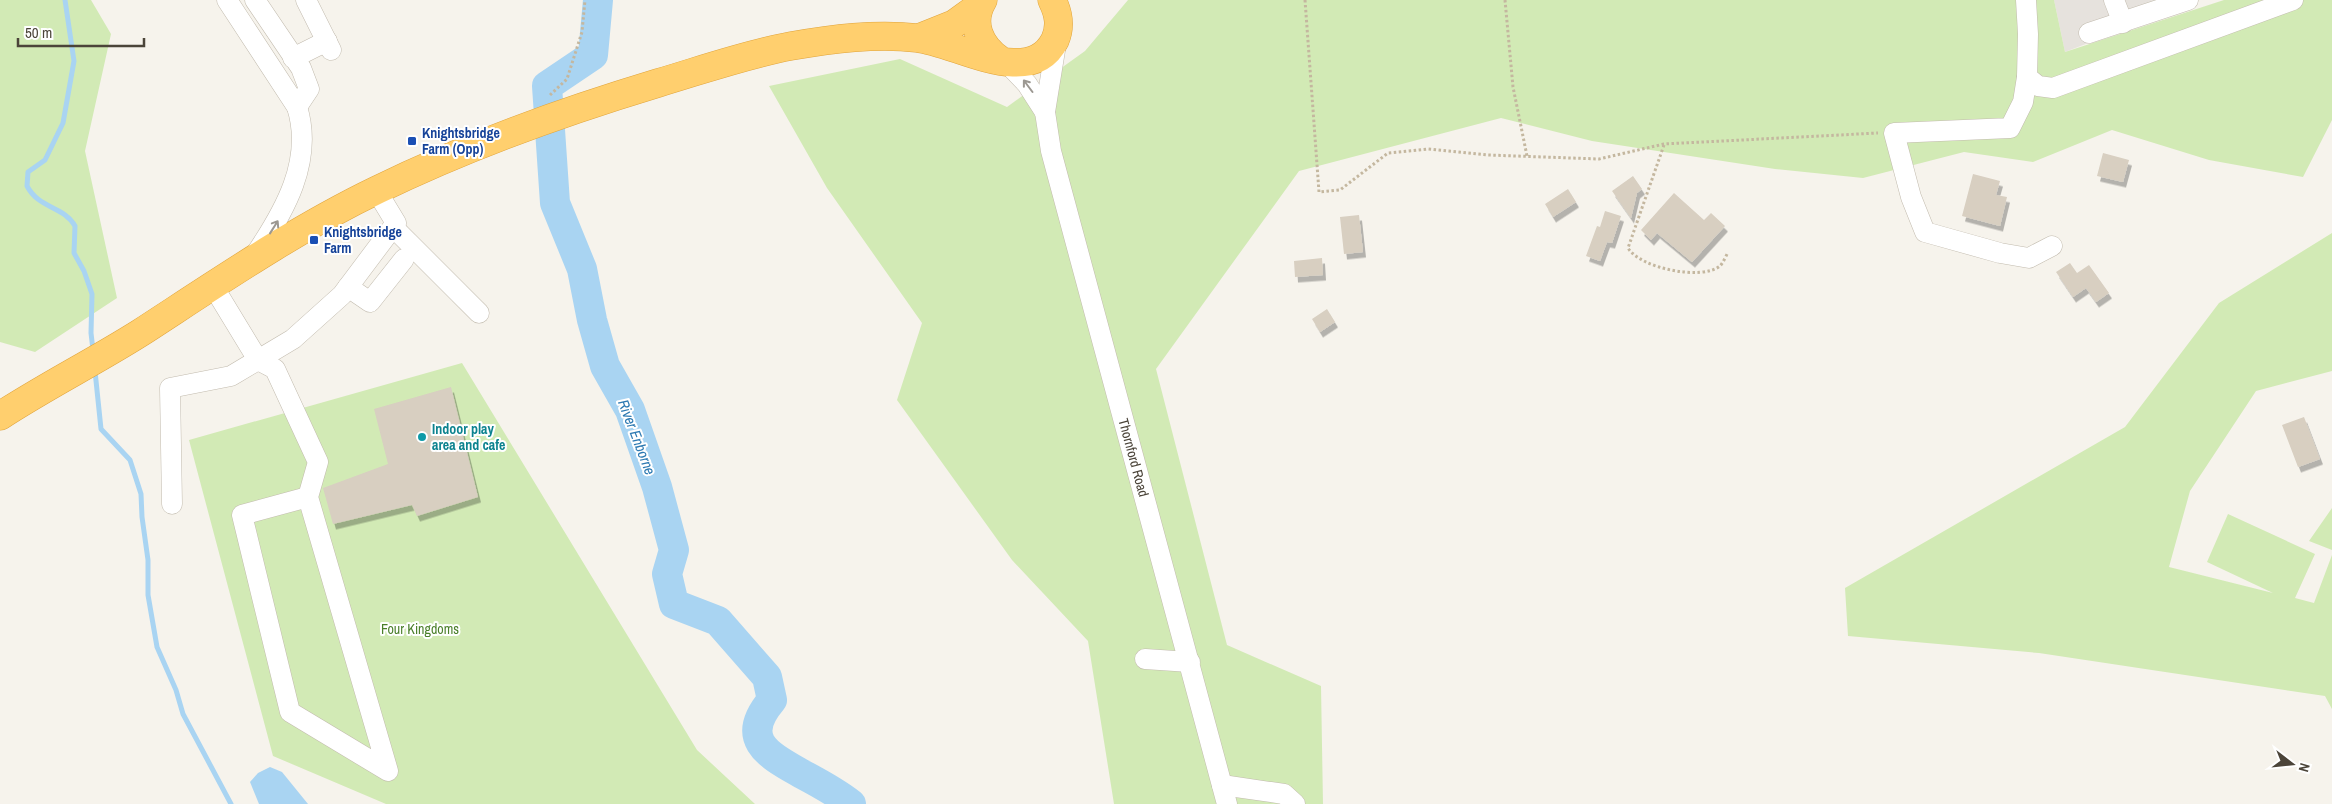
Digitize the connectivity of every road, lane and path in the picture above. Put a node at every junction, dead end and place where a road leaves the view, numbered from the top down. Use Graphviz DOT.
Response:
graph roads {
  1 [pos="227,0"];
  2 [pos="255,0"];
  3 [pos="306,0"];
  4 [pos="585,0"];
  5 [pos="1305,0"];
  6 [pos="1505,0"];
  7 [pos="2026,0"];
  8 [pos="2114,0"];
  9 [pos="2188,0"];
  10 [pos="2293,0"];
  11 [pos="981,3"];
  12 [pos="1059,11"];
  13 [pos="2123,23"];
  14 [pos="2090,33"];
  15 [pos="919,38"];
  16 [pos="293,58"];
  17 [pos="1003,62"];
  18 [pos="2027,77"];
  19 [pos="546,99"];
  20 [pos="297,107"];
  21 [pos="1045,112"];
  22 [pos="1894,132"];
  23 [pos="1664,144"];
  24 [pos="1527,156"];
  25 [pos="294,187"];
  26 [pos="376,190"];
  27 [pos="399,219"];
  28 [pos="308,226"];
  29 [pos="2052,246"];
  30 [pos="1728,252"];
  31 [pos="404,259"];
  32 [pos="249,264"];
  33 [pos="213,286"];
  34 [pos="348,287"];
  35 [pos="479,313"];
  36 [pos="258,360"];
  37 [pos="0,416"];
  38 [pos="308,497"];
  39 [pos="172,504"];
  40 [pos="1144,659"];
  41 [pos="1190,662"];
  42 [pos="1222,785"];
  43 [pos="1227,804"];
  44 [pos="1295,804"];
  1 -- 20 [label="street"];
  2 -- 16 [label="street"];
  3 -- 16 [label="street"];
  4 -- 19 [label="path"];
  5 -- 24 [label="path"];
  6 -- 24 [label="path"];
  7 -- 18 [label="street"];
  8 -- 13 [label="street"];
  9 -- 13 [label="street"];
  10 -- 18 [label="street"];
  11 -- 15 [label="highway"];
  11 -- 17 [label="highway"];
  12 -- 17 [label="highway"];
  12 -- 21 [label="street, Thornford Road"];
  13 -- 14 [label="street"];
  15 -- 17 [label="highway"];
  15 -- 26 [label="highway"];
  16 -- 20 [label="street"];
  21 -- 17 [label="street, Thornford Road, one-way"];
  18 -- 22 [label="street"];
  20 -- 25 [label="street"];
  21 -- 41 [label="street, Thornford Road"];
  22 -- 23 [label="path"];
  22 -- 29 [label="street"];
  23 -- 24 [label="path"];
  23 -- 30 [label="path"];
  25 -- 28 [label="street"];
  32 -- 25 [label="street, one-way"];
  26 -- 27 [label="street"];
  26 -- 28 [label="highway"];
  27 -- 34 [label="street"];
  27 -- 35 [label="street"];
  28 -- 32 [label="highway"];
  31 -- 34 [label="street"];
  32 -- 33 [label="highway"];
  33 -- 36 [label="street"];
  33 -- 37 [label="highway"];
  34 -- 36 [label="street"];
  36 -- 38 [label="street"];
  36 -- 39 [label="street"];
  38 -- 38 [label="street"];
  40 -- 41 [label="street"];
  41 -- 42 [label="street, Thornford Road"];
  42 -- 43 [label="street, Thornford Road"];
  42 -- 44 [label="street"];
}
